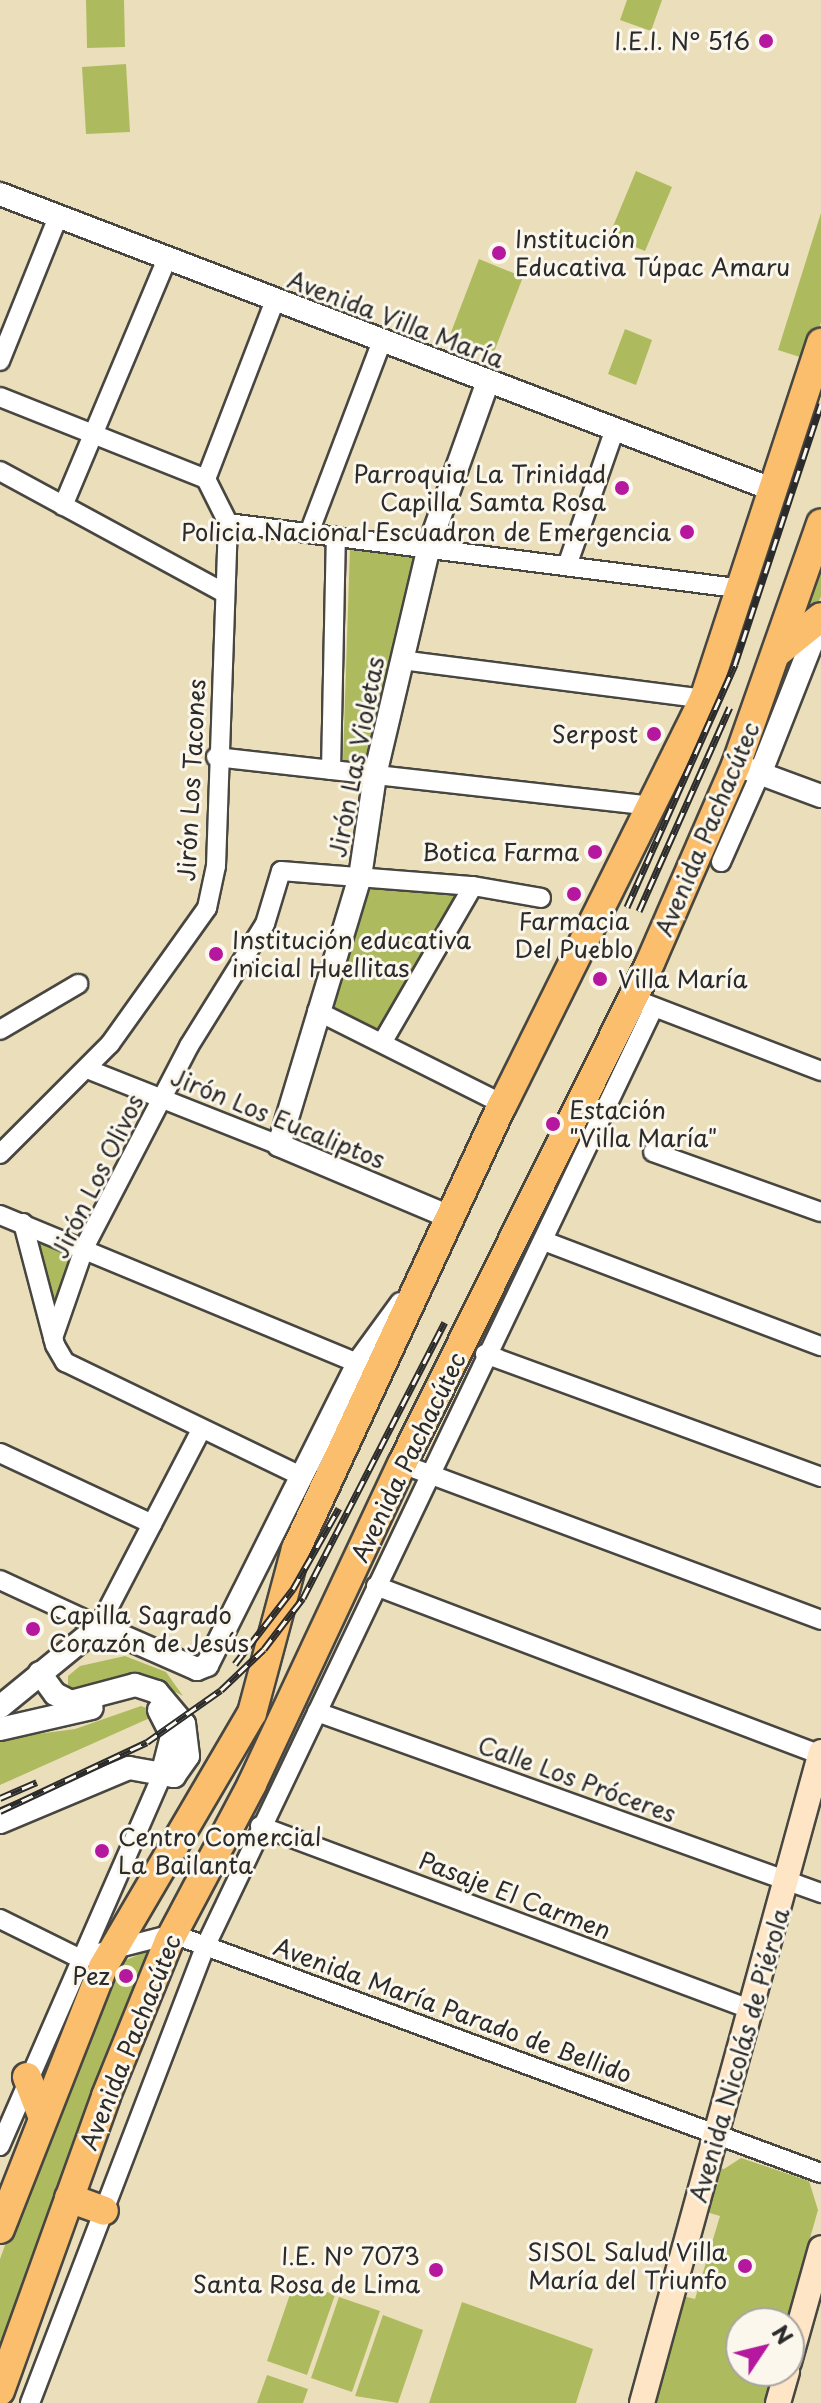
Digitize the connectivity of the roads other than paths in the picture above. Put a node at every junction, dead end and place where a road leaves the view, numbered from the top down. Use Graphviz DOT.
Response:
graph roads {
  1 [pos="0,194"];
  2 [pos="58,217"];
  3 [pos="167,259"];
  4 [pos="275,300"];
  5 [pos="382,341"];
  6 [pos="821,343"];
  7 [pos="0,361"];
  8 [pos="488,381"];
  9 [pos="0,397"];
  10 [pos="615,429"];
  11 [pos="94,434"];
  12 [pos="0,471"];
  13 [pos="206,479"];
  14 [pos="774,490"];
  15 [pos="63,506"];
  16 [pos="228,523"];
  17 [pos="821,524"];
  18 [pos="309,533"];
  19 [pos="336,536"];
  20 [pos="429,546"];
  21 [pos="568,563"];
  22 [pos="744,589"];
  23 [pos="223,592"];
  24 [pos="821,618"];
  25 [pos="778,653"];
  26 [pos="401,660"];
  27 [pos="704,699"];
  28 [pos="216,757"];
  29 [pos="748,769"];
  30 [pos="331,770"];
  31 [pos="375,775"];
  32 [pos="821,796"];
  33 [pos="650,806"];
  34 [pos="721,862"];
  35 [pos="360,877"];
  36 [pos="473,886"];
  37 [pos="541,898"];
  38 [pos="78,984"];
  39 [pos="643,1003"];
  40 [pos="317,1011"];
  41 [pos="0,1030"];
  42 [pos="382,1043"];
  43 [pos="87,1069"];
  44 [pos="821,1071"];
  45 [pos="161,1099"];
  46 [pos="503,1104"];
  47 [pos="279,1145"];
  48 [pos="653,1152"];
  49 [pos="0,1154"];
  50 [pos="821,1212"];
  51 [pos="1,1216"];
  52 [pos="450,1217"];
  53 [pos="23,1223"];
  54 [pos="544,1241"];
  55 [pos="85,1246"];
  56 [pos="425,1270"];
  57 [pos="53,1338"];
  58 [pos="821,1346"];
  59 [pos="485,1354"];
  60 [pos="358,1363"];
  61 [pos="201,1430"];
  62 [pos="0,1453"];
  63 [pos="402,1464"];
  64 [pos="428,1473"];
  65 [pos="303,1477"];
  66 [pos="821,1477"];
  67 [pos="152,1524"];
  68 [pos="0,1580"];
  69 [pos="376,1586"];
  70 [pos="821,1620"];
  71 [pos="99,1626"];
  72 [pos="40,1673"];
  73 [pos="317,1712"];
  74 [pos="2,1721"];
  75 [pos="821,1754"];
  76 [pos="162,1775"];
  77 [pos="0,1822"];
  78 [pos="260,1826"];
  79 [pos="790,1880"];
  80 [pos="821,1893"];
  81 [pos="0,1919"];
  82 [pos="173,1934"];
  83 [pos="206,1945"];
  84 [pos="110,1951"];
  85 [pos="79,1958"];
  86 [pos="752,2010"];
  87 [pos="27,2077"];
  88 [pos="43,2118"];
  89 [pos="715,2133"];
  90 [pos="0,2146"];
  91 [pos="821,2164"];
  92 [pos="821,2173"];
  93 [pos="69,2198"];
  94 [pos="104,2211"];
  95 [pos="0,2229"];
  96 [pos="821,2248"];
  97 [pos="814,2304"];
  98 [pos="805,2325"];
  99 [pos="0,2391"];
  100 [pos="30,2403"];
  101 [pos="642,2403"];
  1 -- 2 [label="street, Avenida Villa María"];
  2 -- 3 [label="street, Avenida Villa María"];
  2 -- 7 [label="street"];
  3 -- 4 [label="street, Avenida Villa María"];
  3 -- 11 [label="street"];
  4 -- 5 [label="street, Avenida Villa María"];
  4 -- 13 [label="street"];
  5 -- 8 [label="street, Avenida Villa María"];
  5 -- 18 [label="street"];
  6 -- 14 [label="main road, Avenida Pachacútec"];
  8 -- 10 [label="street, Avenida Villa María"];
  8 -- 20 [label="street, Jirón Las Violetas"];
  9 -- 11 [label="street"];
  10 -- 14 [label="street, Avenida Villa María"];
  10 -- 21 [label="street"];
  11 -- 13 [label="street"];
  11 -- 15 [label="street"];
  12 -- 15 [label="street"];
  13 -- 16 [label="street"];
  14 -- 22 [label="main road, Avenida Pachacútec"];
  15 -- 23 [label="street"];
  16 -- 18 [label="street"];
  16 -- 23 [label="street, Jirón Los Tacones"];
  17 -- 25 [label="main road, Avenida Pachacútec"];
  18 -- 19 [label="street"];
  19 -- 20 [label="street"];
  19 -- 30 [label="street"];
  20 -- 21 [label="street"];
  20 -- 26 [label="street, Jirón Las Violetas"];
  21 -- 22 [label="street"];
  22 -- 27 [label="main road, Avenida Pachacútec"];
  23 -- 28 [label="street, Jirón Los Tacones"];
  24 -- 25 [label="main road"];
  24 -- 29 [label="street, Avenida Pachacútec"];
  25 -- 29 [label="main road, Avenida Pachacútec"];
  26 -- 27 [label="street"];
  26 -- 31 [label="street, Jirón Las Violetas"];
  27 -- 33 [label="main road, Avenida Pachacútec"];
  28 -- 30 [label="street"];
  28 -- 43 [label="street, Jirón Los Tacones"];
  29 -- 32 [label="street"];
  29 -- 34 [label="street, Avenida Pachacútec"];
  29 -- 39 [label="main road, Avenida Pachacútec"];
  30 -- 31 [label="street"];
  31 -- 33 [label="street"];
  31 -- 35 [label="street, Jirón Las Violetas"];
  33 -- 46 [label="main road, Avenida Pachacútec"];
  35 -- 36 [label="street"];
  35 -- 40 [label="street, Jirón Las Violetas"];
  35 -- 45 [label="street, Jirón Los Olivos"];
  36 -- 37 [label="street"];
  36 -- 42 [label="street"];
  38 -- 41 [label="street"];
  39 -- 44 [label="street"];
  39 -- 54 [label="street, Avenida Pachacútec"];
  39 -- 63 [label="main road, Avenida Pachacútec"];
  40 -- 42 [label="street"];
  40 -- 47 [label="street, Jirón Las Violetas"];
  42 -- 46 [label="street"];
  43 -- 45 [label="street, Jirón Los Eucaliptos"];
  43 -- 49 [label="street, Jirón Los Tacones"];
  45 -- 47 [label="street, Jirón Los Eucaliptos"];
  45 -- 55 [label="street, Jirón Los Olivos"];
  46 -- 52 [label="main road, Avenida Pachacútec"];
  47 -- 52 [label="street, Jirón Los Eucaliptos"];
  48 -- 50 [label="street"];
  51 -- 53 [label="street"];
  52 -- 56 [label="main road, Avenida Pachacútec"];
  53 -- 55 [label="street"];
  53 -- 57 [label="street"];
  54 -- 58 [label="street"];
  54 -- 59 [label="street, Avenida Pachacútec"];
  55 -- 57 [label="street, Jirón Los Olivos"];
  55 -- 60 [label="street"];
  56 -- 60 [label="street, Avenida Pachacútec"];
  56 -- 84 [label="main road, Avenida Pachacútec"];
  57 -- 61 [label="street"];
  59 -- 64 [label="street, Avenida Pachacútec"];
  59 -- 66 [label="street"];
  60 -- 65 [label="street, Avenida Pachacútec"];
  61 -- 65 [label="street"];
  61 -- 67 [label="street"];
  62 -- 67 [label="street"];
  63 -- 64 [label="street"];
  63 -- 82 [label="main road, Avenida Pachacútec"];
  64 -- 69 [label="street, Avenida Pachacútec"];
  64 -- 70 [label="street"];
  65 -- 71 [label="street, Avenida Pachacútec"];
  67 -- 71 [label="street"];
  68 -- 71 [label="street"];
  69 -- 73 [label="street, Avenida Pachacútec"];
  69 -- 75 [label="street"];
  71 -- 72 [label="street"];
  72 -- 74 [label="street"];
  72 -- 76 [label="street"];
  73 -- 78 [label="street, Avenida Pachacútec"];
  73 -- 79 [label="street, Calle Los Próceres"];
  74 -- 76 [label="street"];
  75 -- 79 [label="main road, Avenida Nicolás de Piérola"];
  76 -- 77 [label="street"];
  76 -- 85 [label="street"];
  78 -- 83 [label="street, Avenida Pachacútec"];
  78 -- 86 [label="street, Pasaje El Carmen"];
  79 -- 80 [label="street, Calle Los Próceres"];
  79 -- 86 [label="main road, Avenida Nicolás de Piérola"];
  81 -- 85 [label="street"];
  82 -- 83 [label="street, Avenida María Parado de Bellido"];
  82 -- 84 [label="street"];
  82 -- 93 [label="main road, Avenida Pachacútec"];
  83 -- 89 [label="street, Avenida María Parado de Bellido"];
  83 -- 94 [label="street, Avenida Pachacútec"];
  84 -- 85 [label="street"];
  84 -- 88 [label="main road, Avenida Pachacútec"];
  85 -- 87 [label="street"];
  86 -- 89 [label="main road, Avenida Nicolás de Piérola"];
  87 -- 88 [label="main road"];
  87 -- 90 [label="street"];
  88 -- 95 [label="main road, Avenida Pachacútec"];
  89 -- 91 [label="street, Avenida María Parado de Bellido"];
  89 -- 92 [label="street, Avenida María Parado de Bellido"];
  89 -- 101 [label="main road, Avenida Nicolás de Piérola"];
  93 -- 94 [label="main road"];
  93 -- 99 [label="main road, Avenida Pachacútec"];
  94 -- 100 [label="street, Avenida Pachacútec"];
  96 -- 97 [label="main road"];
  97 -- 98 [label="main road"];
}
